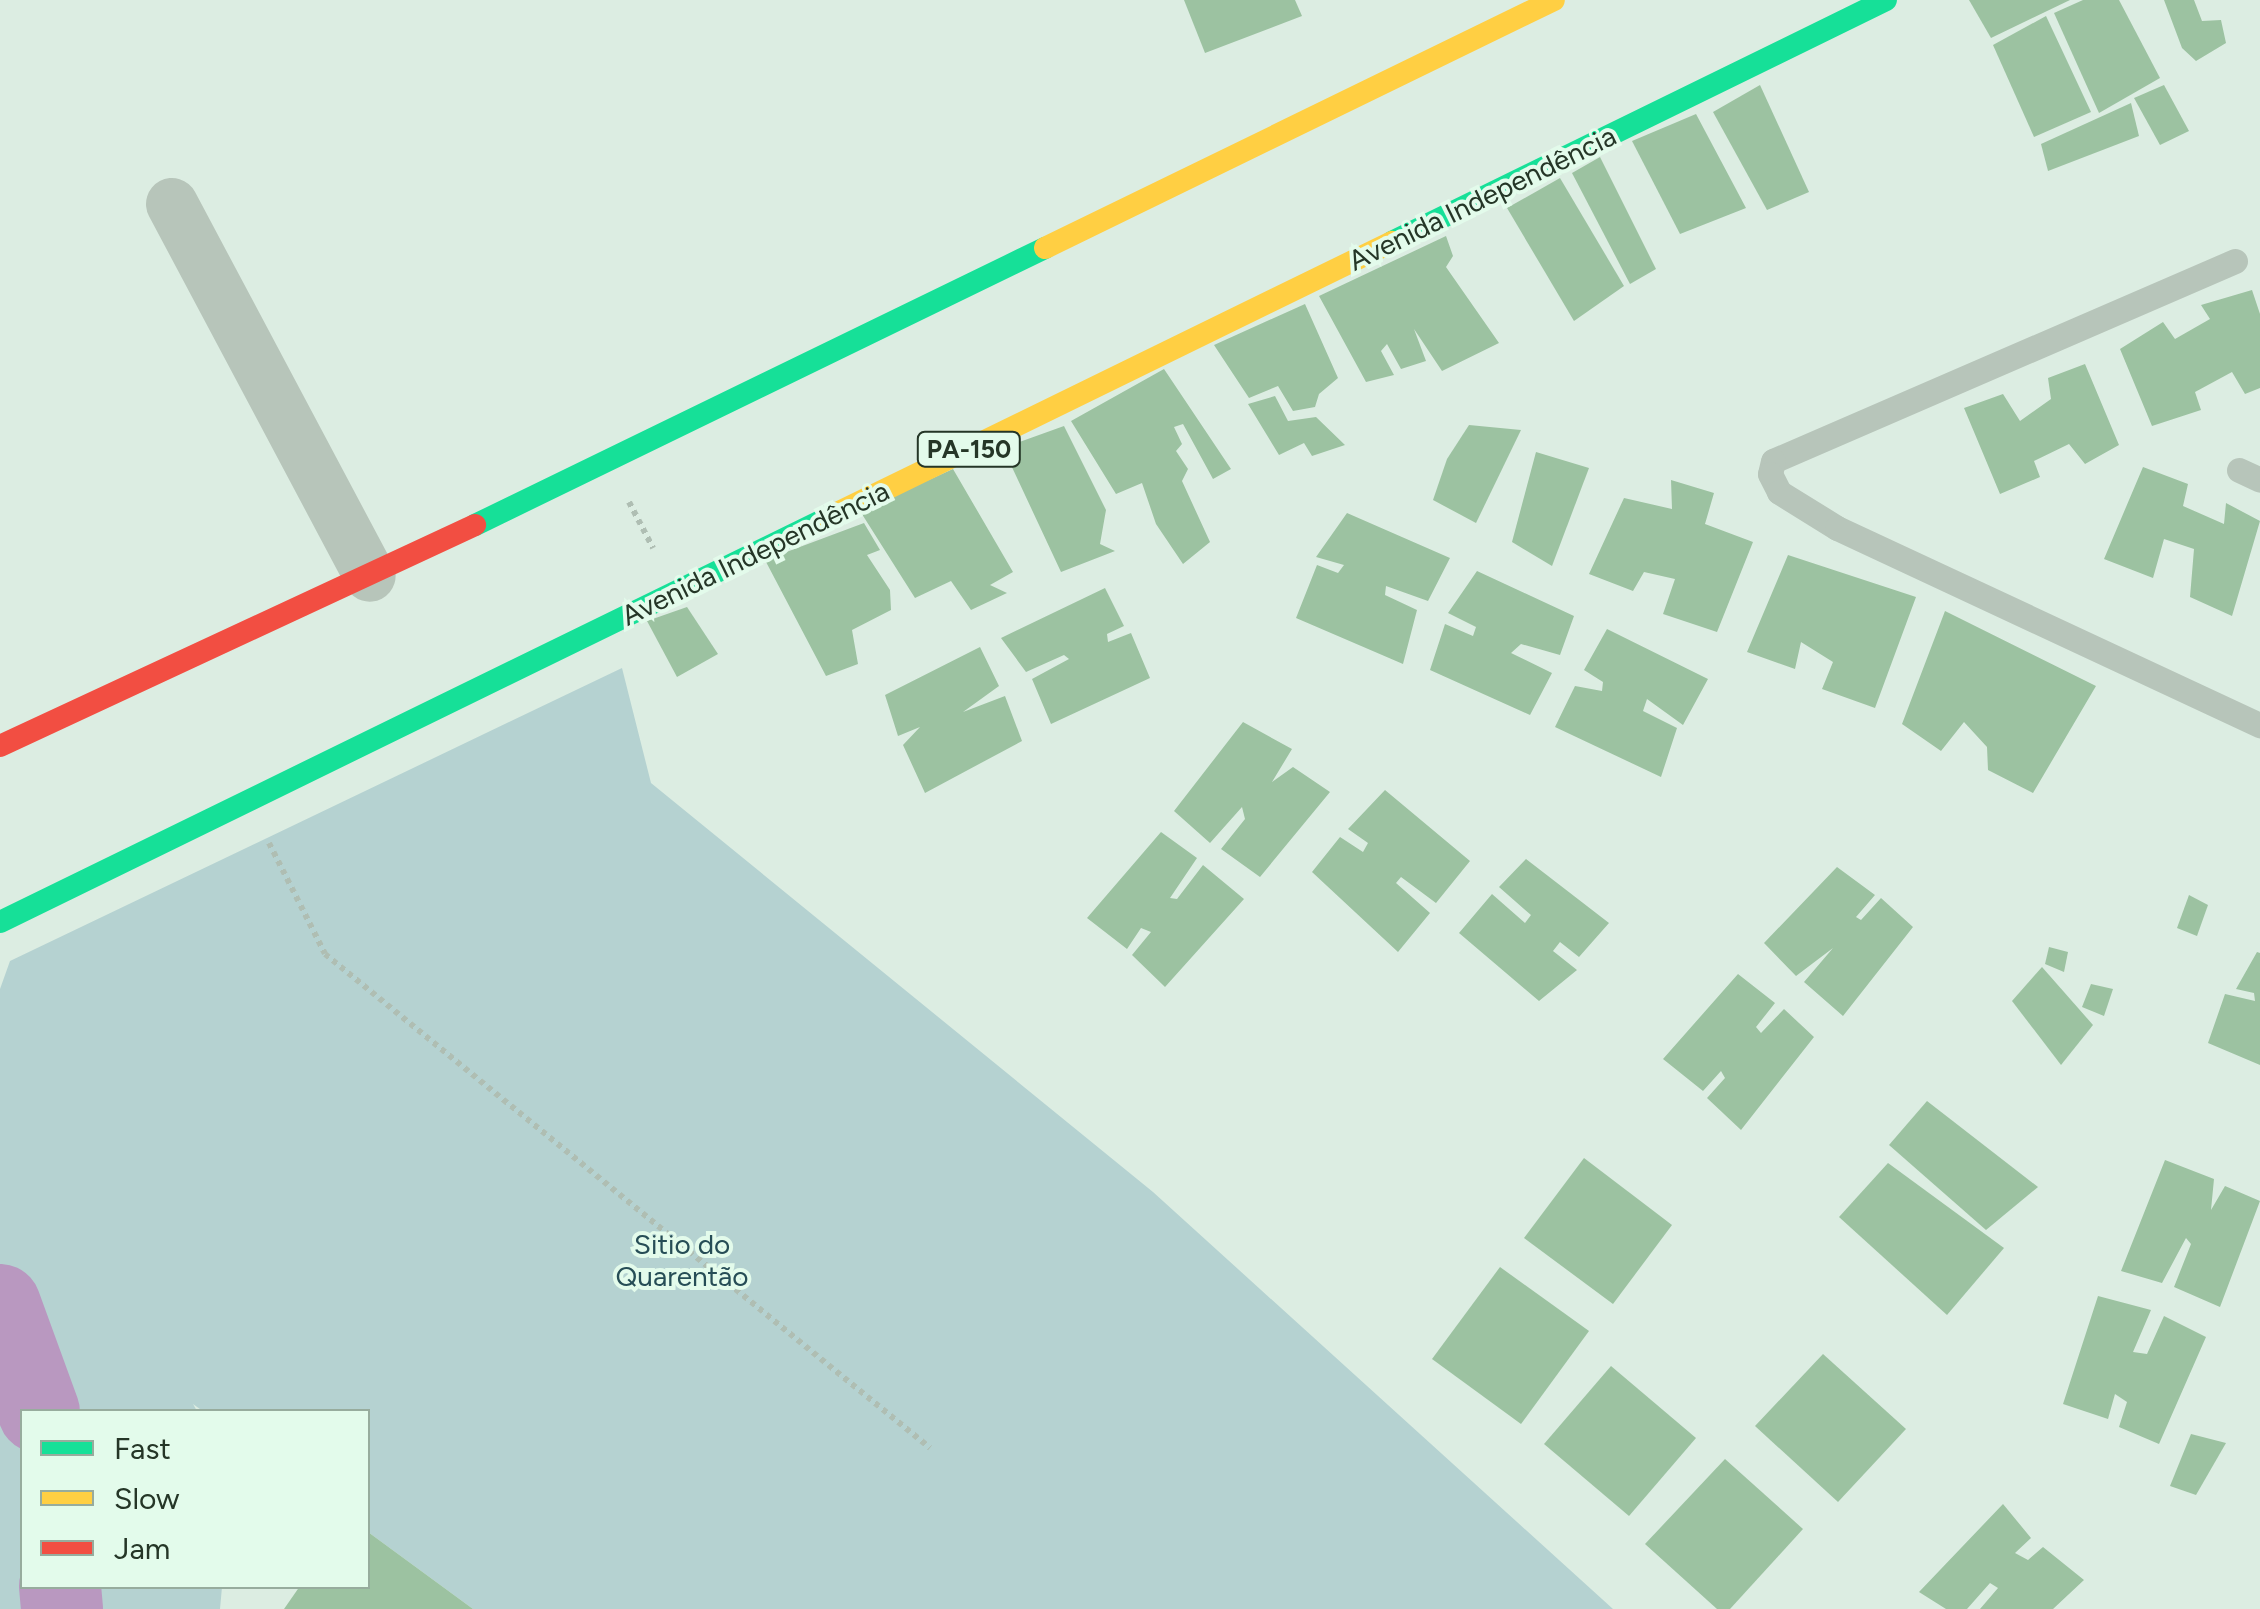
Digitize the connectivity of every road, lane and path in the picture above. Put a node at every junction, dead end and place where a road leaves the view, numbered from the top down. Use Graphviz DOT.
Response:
graph roads {
  1 [pos="1554,0"];
  2 [pos="1886,0"];
  3 [pos="172,204"];
  4 [pos="2234,260"];
  5 [pos="608,460"];
  6 [pos="370,576"];
  7 [pos="676,592"];
  8 [pos="2260,725"];
  9 [pos="0,746"];
  10 [pos="249,801"];
  11 [pos="0,922"];
  12 [pos="930,1448"];
  1 -- 5 [label="main road"];
  2 -- 7 [label="main road, Avenida Independência / PA-150"];
  3 -- 6 [label="street"];
  4 -- 8 [label="lane"];
  5 -- 6 [label="main road"];
  5 -- 7 [label="path"];
  6 -- 9 [label="main road"];
  7 -- 10 [label="main road, Avenida Independência / PA-150"];
  10 -- 11 [label="main road, Avenida Independência / PA-150"];
  10 -- 12 [label="path"];
}
